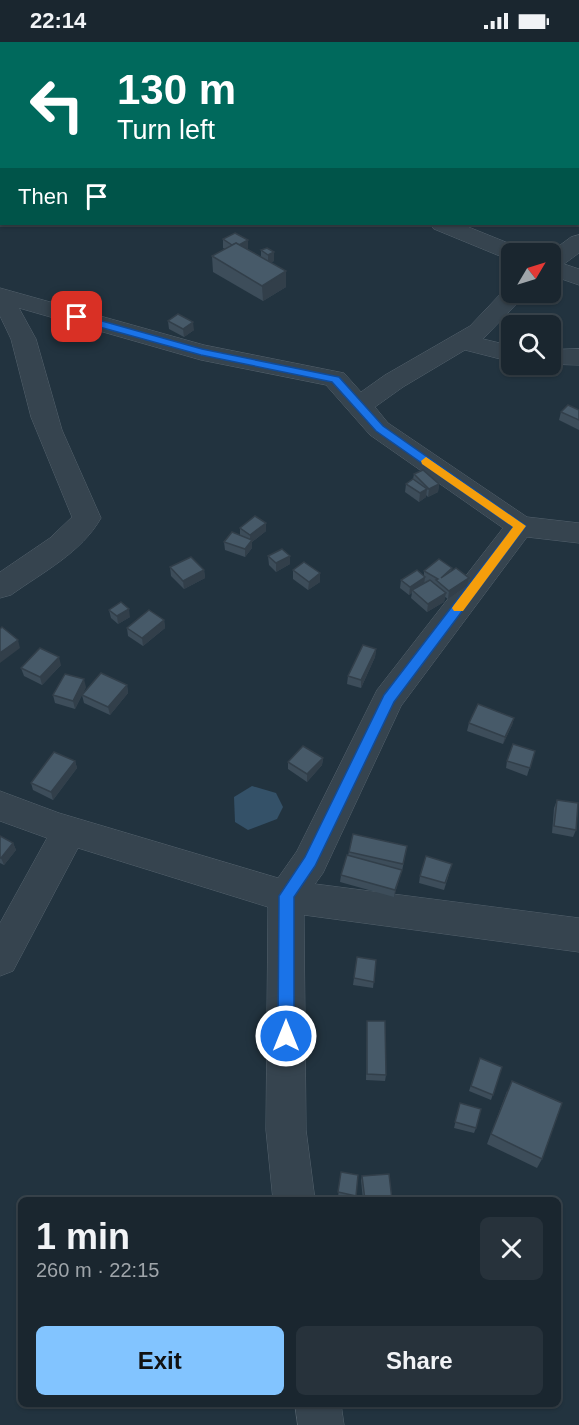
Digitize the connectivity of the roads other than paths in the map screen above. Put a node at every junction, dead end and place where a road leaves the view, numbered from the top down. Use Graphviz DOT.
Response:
graph roads {
  1 [pos="444,225"];
  2 [pos="579,242"];
  3 [pos="501,248"];
  4 [pos="561,256"];
  5 [pos="561,269"];
  6 [pos="579,278"];
  7 [pos="0,295"];
  8 [pos="0,302"];
  9 [pos="505,303"];
  10 [pos="461,341"];
  11 [pos="501,351"];
  12 [pos="579,357"];
  13 [pos="561,358"];
  14 [pos="359,406"];
  15 [pos="520,526"];
  16 [pos="579,532"];
  17 [pos="0,587"];
  18 [pos="0,806"];
  19 [pos="69,831"];
  20 [pos="286,896"];
  21 [pos="579,935"];
  22 [pos="0,959"];
  23 [pos="294,1197"];
  24 [pos="318,1407"];
  25 [pos="321,1425"];
  1 -- 3 [label="street"];
  2 -- 4 [label="street"];
  5 -- 6 [label="street"];
  7 -- 14 [label="street"];
  8 -- 17 [label="street"];
  9 -- 10 [label="street"];
  10 -- 11 [label="street"];
  10 -- 14 [label="street"];
  12 -- 13 [label="street"];
  14 -- 15 [label="street"];
  15 -- 16 [label="street"];
  15 -- 20 [label="street"];
  18 -- 19 [label="street"];
  19 -- 20 [label="street"];
  19 -- 22 [label="street"];
  20 -- 21 [label="street"];
  20 -- 23 [label="street"];
  24 -- 25 [label="street"];
}
